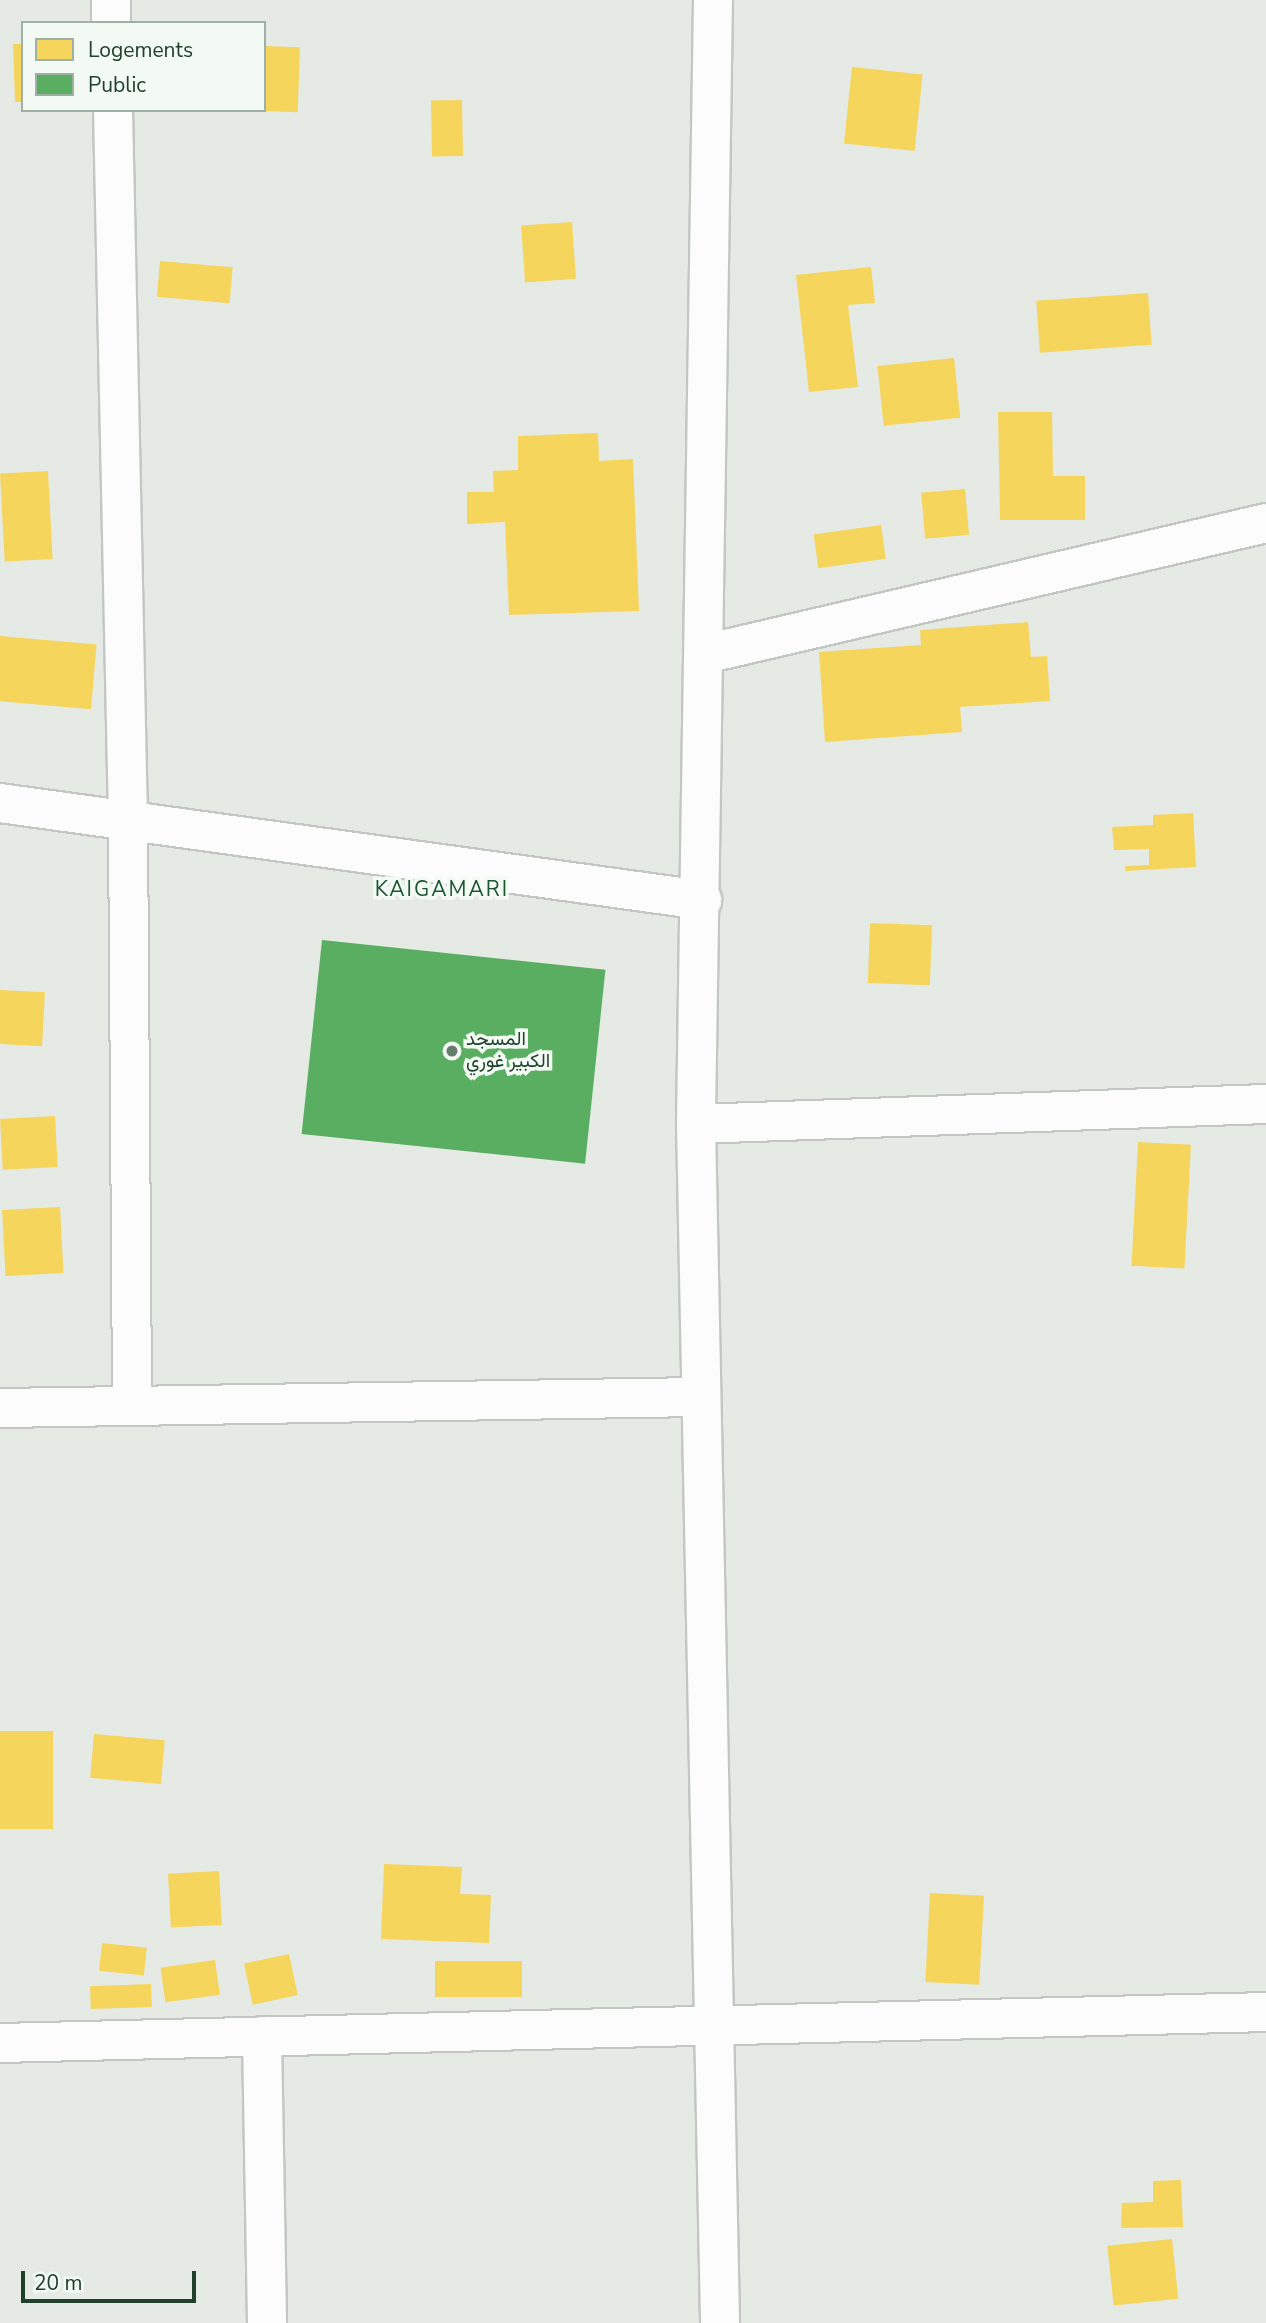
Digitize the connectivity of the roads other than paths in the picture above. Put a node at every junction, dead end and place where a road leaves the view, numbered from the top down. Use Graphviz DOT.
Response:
graph roads {
  1 [pos="111,0"];
  2 [pos="712,0"];
  3 [pos="111,21"];
  4 [pos="113,112"];
  5 [pos="1266,523"];
  6 [pos="705,654"];
  7 [pos="0,803"];
  8 [pos="128,823"];
  9 [pos="702,900"];
  10 [pos="1266,1104"];
  11 [pos="696,1124"];
  12 [pos="699,1397"];
  13 [pos="132,1403"];
  14 [pos="0,1408"];
  15 [pos="1266,2011"];
  16 [pos="713,2025"];
  17 [pos="262,2036"];
  18 [pos="0,2043"];
  19 [pos="267,2323"];
  20 [pos="720,2323"];
  1 -- 3 [label="street"];
  2 -- 6 [label="street"];
  4 -- 8 [label="street"];
  5 -- 6 [label="street"];
  6 -- 9 [label="street"];
  7 -- 8 [label="street"];
  8 -- 9 [label="street"];
  8 -- 13 [label="street"];
  9 -- 11 [label="street"];
  10 -- 11 [label="street"];
  11 -- 12 [label="street"];
  12 -- 13 [label="street"];
  12 -- 16 [label="street"];
  13 -- 14 [label="street"];
  15 -- 16 [label="street"];
  16 -- 17 [label="street"];
  16 -- 20 [label="street"];
  17 -- 18 [label="street"];
  17 -- 19 [label="street"];
}
